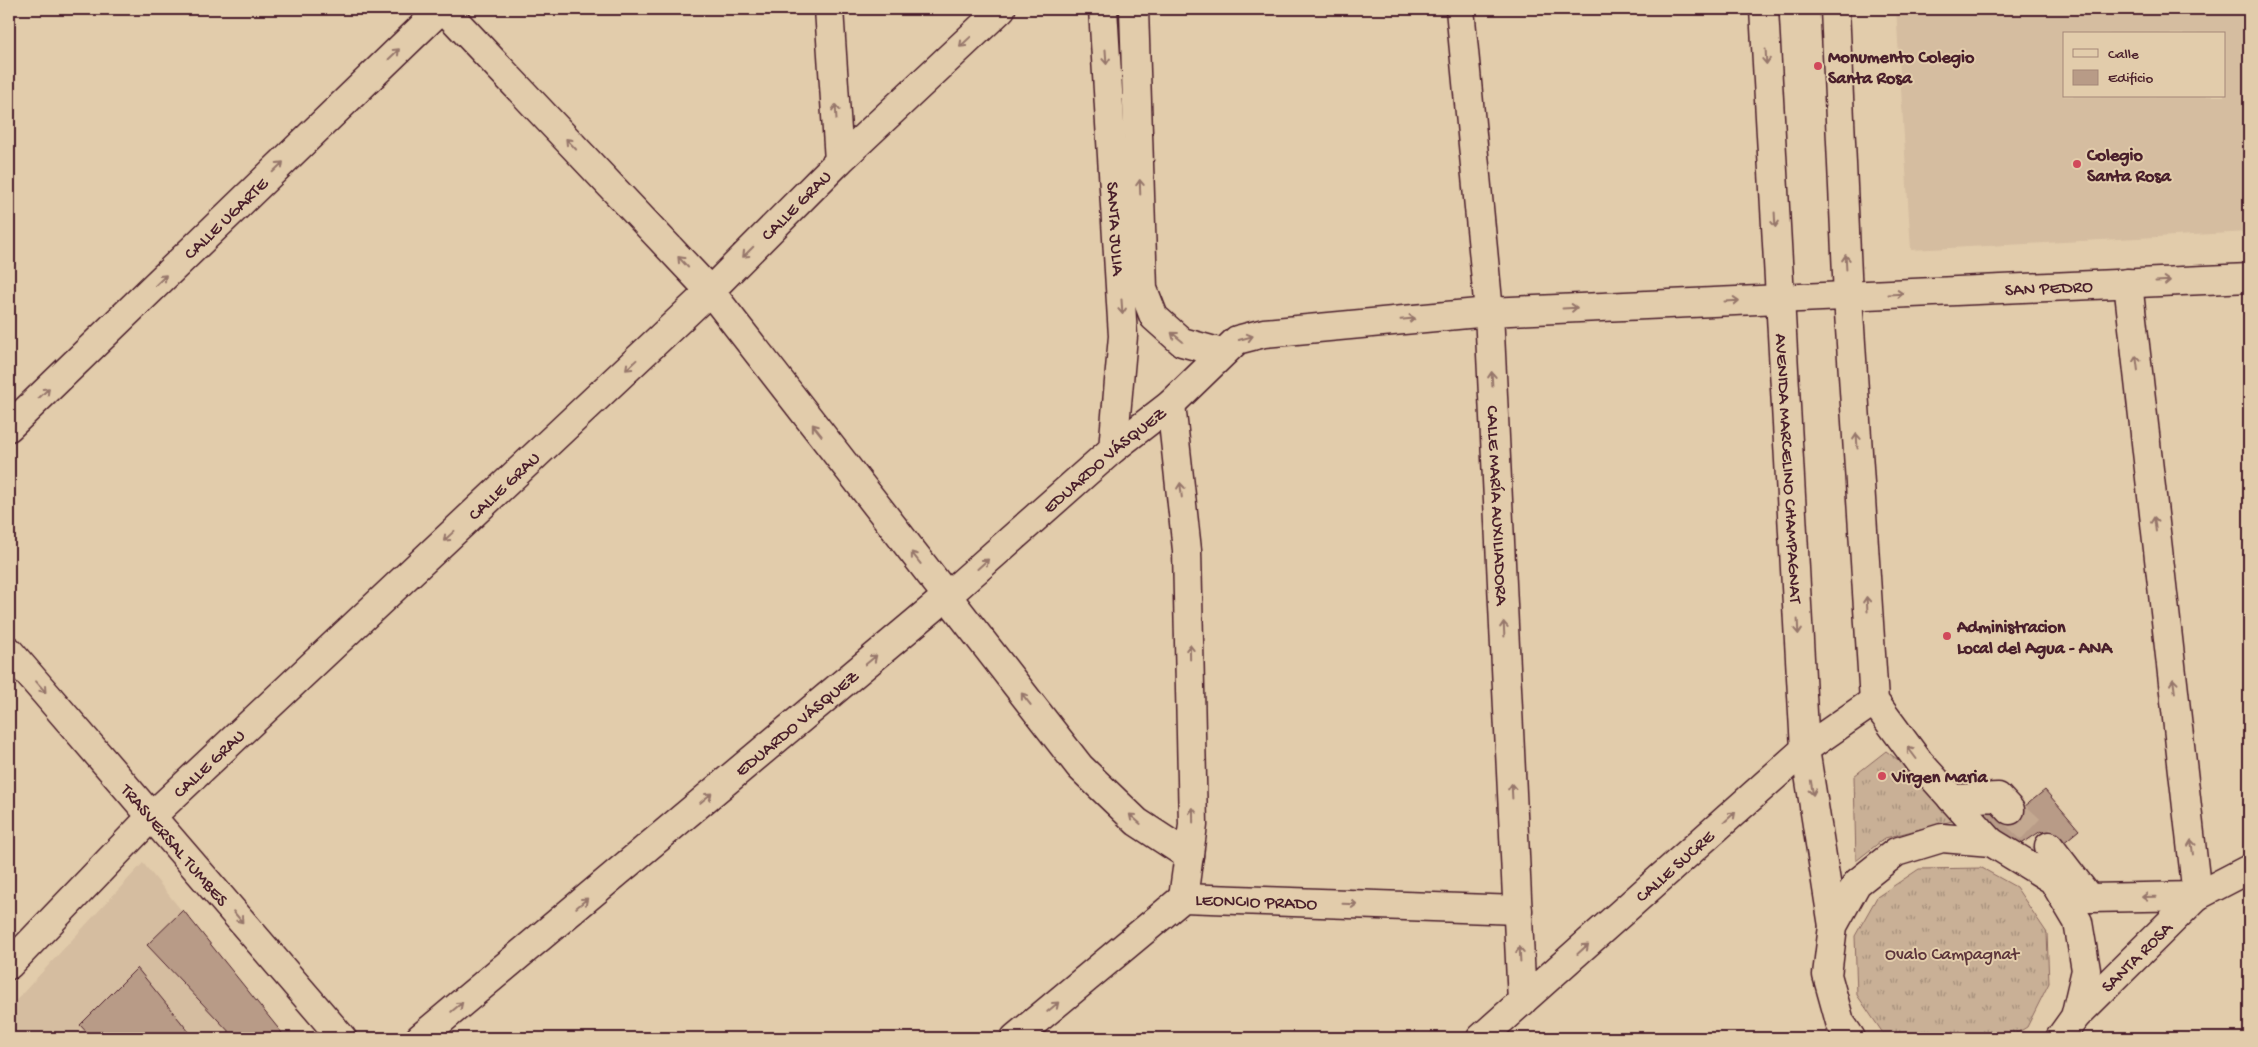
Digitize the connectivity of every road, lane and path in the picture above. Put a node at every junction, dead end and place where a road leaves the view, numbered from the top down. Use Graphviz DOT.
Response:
graph roads {
  1 [pos="443,9"];
  2 [pos="829,9"];
  3 [pos="1001,9"];
  4 [pos="1103,9"];
  5 [pos="1134,9"];
  6 [pos="1460,9"];
  7 [pos="1764,9"];
  8 [pos="1835,9"];
  9 [pos="839,161"];
  10 [pos="2249,278"];
  11 [pos="2128,283"];
  12 [pos="710,291"];
  13 [pos="1848,297"];
  14 [pos="1780,299"];
  15 [pos="1489,312"];
  16 [pos="1222,353"];
  17 [pos="1172,404"];
  18 [pos="9,427"];
  19 [pos="1113,449"];
  20 [pos="946,597"];
  21 [pos="9,651"];
  22 [pos="1874,701"];
  23 [pos="1805,750"];
  24 [pos="1952,799"];
  25 [pos="2010,810"];
  26 [pos="152,816"];
  27 [pos="1991,842"];
  28 [pos="2049,846"];
  29 [pos="1189,856"];
  30 [pos="2249,869"];
  31 [pos="2053,880"];
  32 [pos="2198,896"];
  33 [pos="1184,898"];
  34 [pos="2089,898"];
  35 [pos="1518,910"];
  36 [pos="1833,926"];
  37 [pos="9,965"];
  38 [pos="1522,1002"];
  39 [pos="2068,1028"];
  40 [pos="1843,1033"];
  41 [pos="342,1038"];
  42 [pos="420,1038"];
  43 [pos="1015,1038"];
  44 [pos="1481,1038"];
  12 -- 1 [label="street, one-way"];
  18 -- 1 [label="street, CALLE UGARTE, one-way"];
  9 -- 2 [label="street, one-way"];
  3 -- 9 [label="street, CALLE GRAU, one-way"];
  4 -- 19 [label="street, SANTA JULIA, one-way"];
  16 -- 5 [label="street, SANTA JULIA, one-way"];
  6 -- 15 [label="street, CALLE MARÍA AUXILIADORA"];
  7 -- 14 [label="street, AVENIDA MARCELINO CHAMPAGNAT, one-way"];
  13 -- 8 [label="street, one-way"];
  9 -- 12 [label="street, CALLE GRAU, one-way"];
  11 -- 10 [label="street, SAN PEDRO, one-way"];
  13 -- 11 [label="street, SAN PEDRO, one-way"];
  32 -- 11 [label="street, one-way"];
  20 -- 12 [label="street, one-way"];
  12 -- 26 [label="street, CALLE GRAU, one-way"];
  13 -- 14 [label="street, SAN PEDRO"];
  22 -- 13 [label="street, one-way"];
  15 -- 14 [label="street, SAN PEDRO, one-way"];
  14 -- 23 [label="street, AVENIDA MARCELINO CHAMPAGNAT, one-way"];
  16 -- 15 [label="street, EDUARDO VÁSQUEZ, one-way"];
  35 -- 15 [label="street, CALLE MARÍA AUXILIADORA, one-way"];
  16 -- 17 [label="street, EDUARDO VÁSQUEZ"];
  17 -- 19 [label="street, EDUARDO VÁSQUEZ"];
  29 -- 17 [label="street, one-way"];
  20 -- 19 [label="street, EDUARDO VÁSQUEZ, one-way"];
  29 -- 20 [label="street, one-way"];
  42 -- 20 [label="street, EDUARDO VÁSQUEZ, one-way"];
  21 -- 26 [label="street, TRASVERSAL TUMBES, one-way"];
  22 -- 23 [label="street, CALLE SUCRE"];
  24 -- 22 [label="street, one-way"];
  23 -- 36 [label="street, AVENIDA MARCELINO CHAMPAGNAT, one-way"];
  38 -- 23 [label="street, CALLE SUCRE, one-way"];
  24 -- 25 [label="street"];
  24 -- 27 [label="street"];
  26 -- 37 [label="street, CALLE GRAU"];
  26 -- 41 [label="street, TRASVERSAL TUMBES, one-way"];
  27 -- 31 [label="street"];
  27 -- 36 [label="street"];
  28 -- 34 [label="street"];
  29 -- 33 [label="street"];
  30 -- 32 [label="street"];
  31 -- 34 [label="street"];
  31 -- 39 [label="street"];
  32 -- 34 [label="street, one-way"];
  32 -- 39 [label="street, SANTA ROSA"];
  33 -- 35 [label="street, LEONCIO PRADO, one-way"];
  43 -- 33 [label="street, LEONCIO PRADO, one-way"];
  38 -- 35 [label="street, CALLE MARÍA AUXILIADORA, one-way"];
  36 -- 40 [label="street"];
  38 -- 44 [label="street, CALLE SUCRE"];
}
